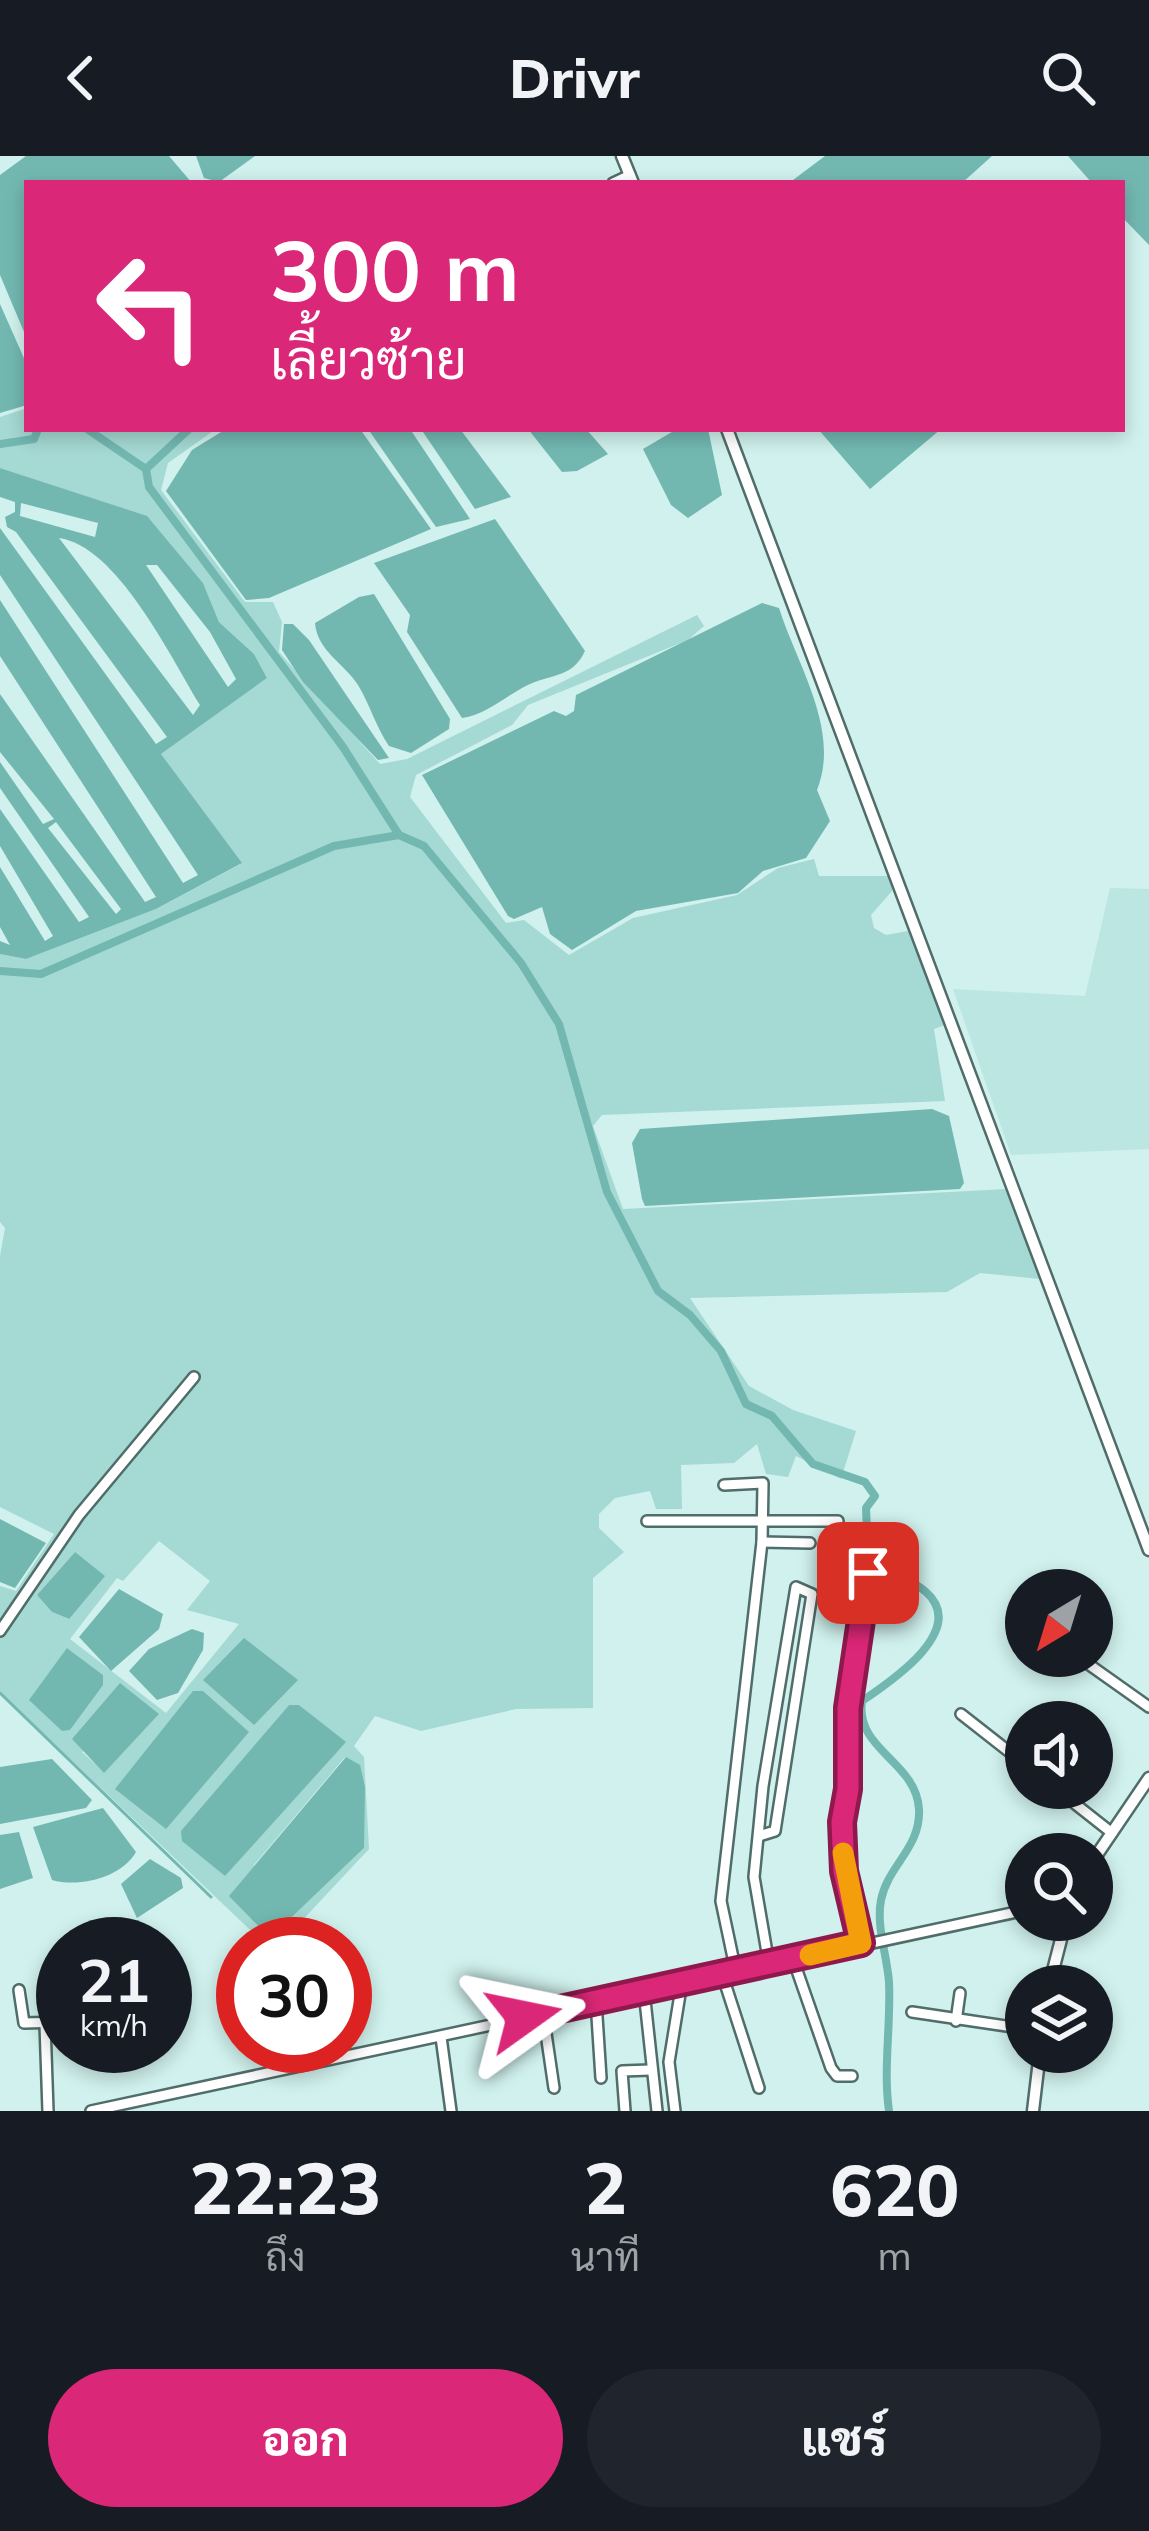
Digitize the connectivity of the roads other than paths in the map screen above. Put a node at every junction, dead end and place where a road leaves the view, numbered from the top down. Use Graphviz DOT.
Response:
graph roads {
  1 [pos="622,156"];
  2 [pos="631,179"];
  3 [pos="728,432"];
  4 [pos="194,1377"];
  5 [pos="724,1485"];
  6 [pos="763,1520"];
  7 [pos="647,1521"];
  8 [pos="838,1521"];
  9 [pos="762,1542"];
  10 [pos="810,1543"];
  11 [pos="1149,1550"];
  12 [pos="868,1573"];
  13 [pos="0,1631"];
  14 [pos="1107,1677"];
  15 [pos="1149,1707"];
  16 [pos="961,1714"];
  17 [pos="1005,1749"];
  18 [pos="1149,1778"];
  19 [pos="1082,1809"];
  20 [pos="1112,1833"];
  21 [pos="759,1836"];
  22 [pos="1005,1914"];
  23 [pos="862,1942"];
  24 [pos="793,1959"];
  25 [pos="769,1964"];
  26 [pos="736,1972"];
  27 [pos="722,1974"];
  28 [pos="682,1982"];
  29 [pos="19,1990"];
  30 [pos="644,1991"];
  31 [pos="960,1994"];
  32 [pos="596,2001"];
  33 [pos="912,2012"];
  34 [pos="543,2013"];
  35 [pos="956,2021"];
  36 [pos="36,2024"];
  37 [pos="1005,2027"];
  38 [pos="441,2037"];
  39 [pos="372,2051"];
  40 [pos="650,2070"];
  41 [pos="47,2073"];
  42 [pos="269,2073"];
  43 [pos="1037,2073"];
  44 [pos="851,2076"];
  45 [pos="601,2078"];
  46 [pos="554,2088"];
  47 [pos="759,2088"];
  48 [pos="48,2111"];
  49 [pos="91,2111"];
  50 [pos="451,2111"];
  51 [pos="625,2111"];
  52 [pos="657,2111"];
  53 [pos="675,2111"];
  54 [pos="1033,2111"];
  1 -- 2 [label="street"];
  3 -- 11 [label="street"];
  4 -- 13 [label="street"];
  5 -- 6 [label="street"];
  6 -- 7 [label="street"];
  6 -- 8 [label="street"];
  6 -- 9 [label="street"];
  9 -- 10 [label="street"];
  9 -- 26 [label="street"];
  12 -- 23 [label="street"];
  14 -- 15 [label="street"];
  16 -- 17 [label="street"];
  18 -- 20 [label="street"];
  19 -- 20 [label="street"];
  21 -- 21 [label="street"];
  21 -- 25 [label="street"];
  22 -- 23 [label="street"];
  23 -- 24 [label="street"];
  24 -- 25 [label="street"];
  24 -- 44 [label="street"];
  25 -- 26 [label="street"];
  26 -- 27 [label="street"];
  27 -- 28 [label="street"];
  27 -- 47 [label="street"];
  28 -- 30 [label="street"];
  28 -- 53 [label="street"];
  29 -- 36 [label="street"];
  30 -- 32 [label="street"];
  30 -- 40 [label="street"];
  31 -- 35 [label="street"];
  32 -- 34 [label="street"];
  32 -- 45 [label="street"];
  33 -- 35 [label="street"];
  34 -- 38 [label="street"];
  34 -- 46 [label="street"];
  35 -- 37 [label="street"];
  38 -- 39 [label="street"];
  38 -- 50 [label="street"];
  40 -- 51 [label="street"];
  40 -- 52 [label="street"];
  41 -- 48 [label="street"];
  42 -- 49 [label="street"];
  43 -- 54 [label="street"];
}
